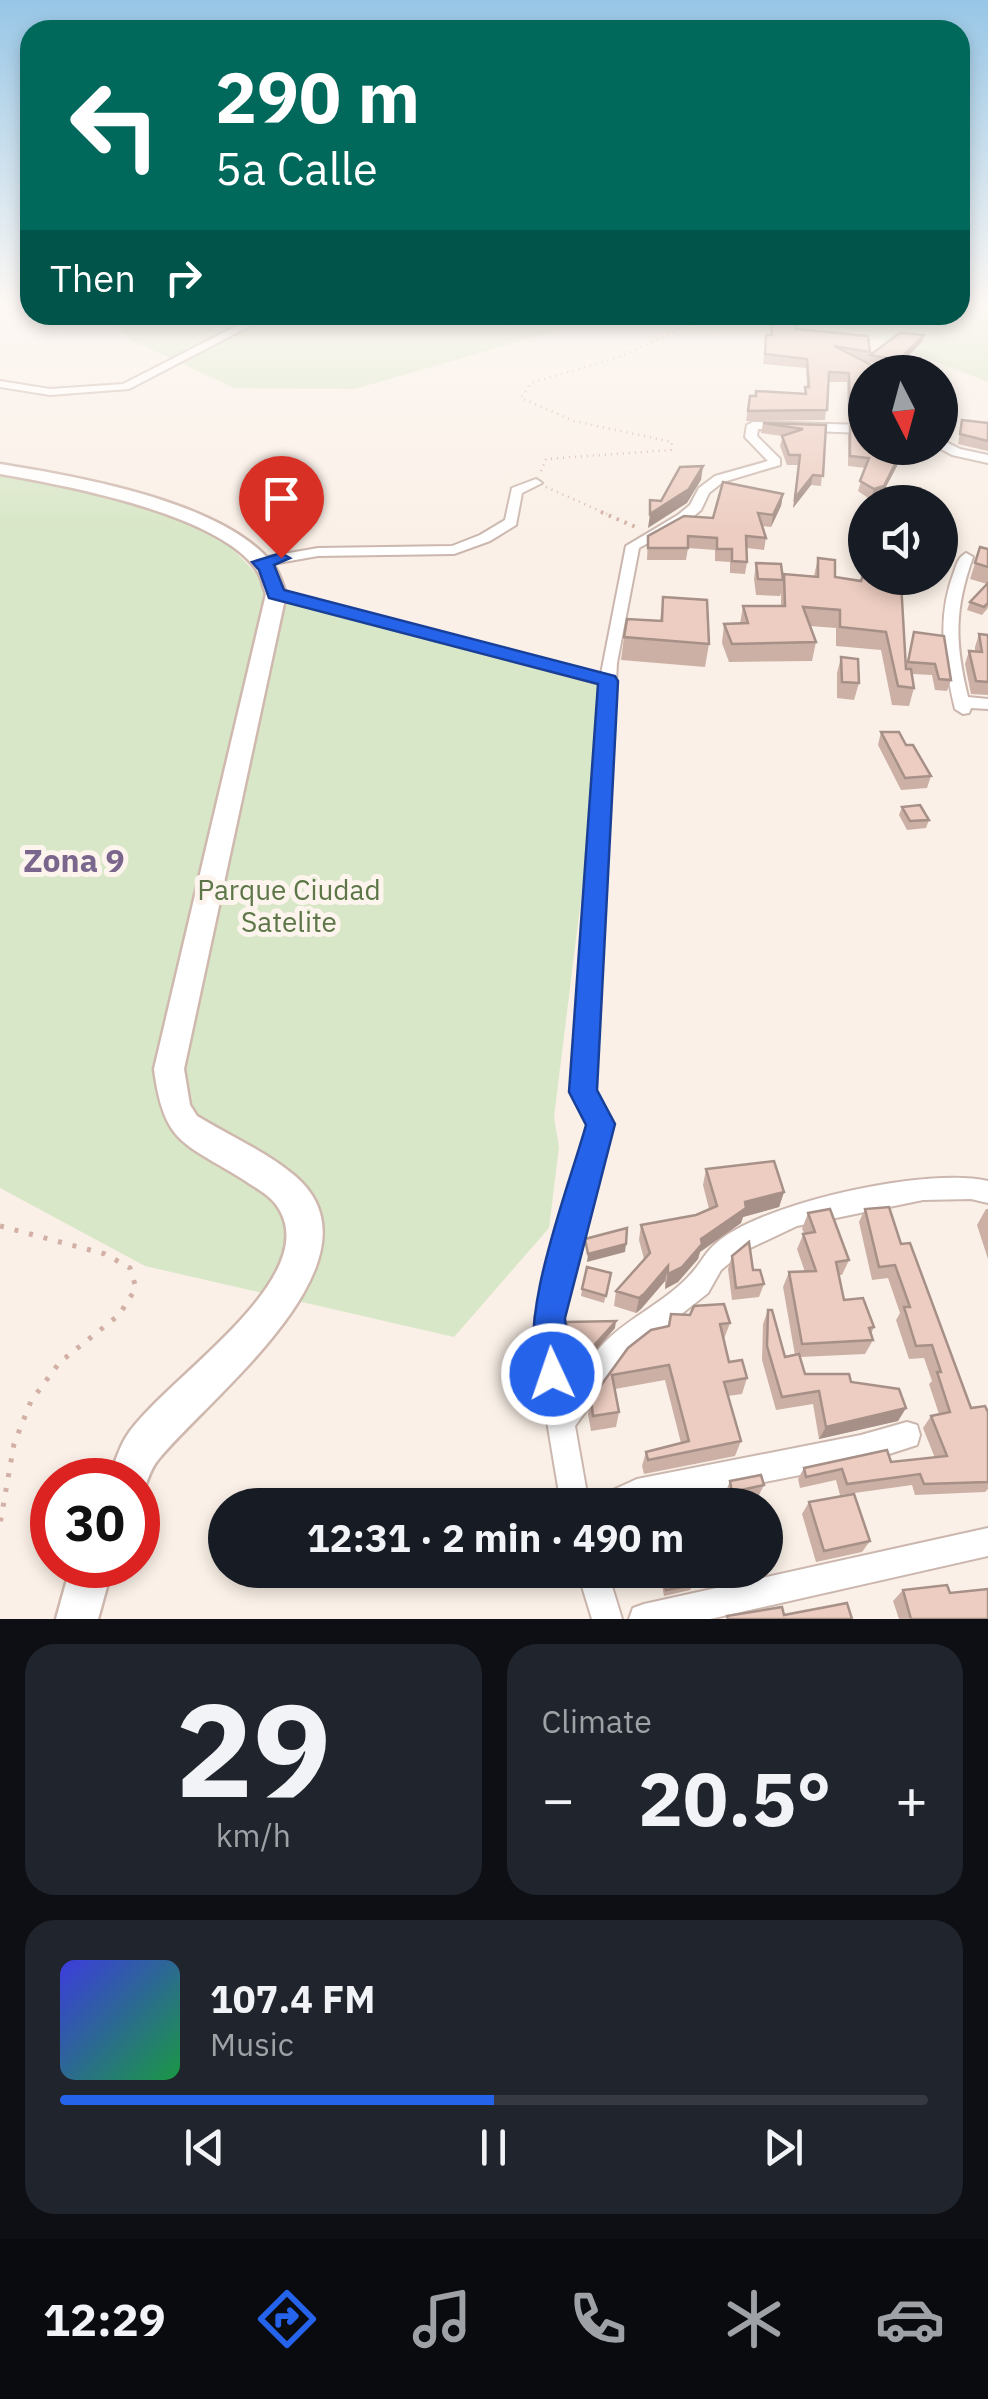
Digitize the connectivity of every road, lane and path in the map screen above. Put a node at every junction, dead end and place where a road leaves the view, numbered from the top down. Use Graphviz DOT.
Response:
graph roads {
  1 [pos="134,382"];
  2 [pos="536,382"];
  3 [pos="0,384"];
  4 [pos="848,428"];
  5 [pos="958,452"];
  6 [pos="988,458"];
  7 [pos="0,469"];
  8 [pos="536,483"];
  9 [pos="650,534"];
  10 [pos="966,557"];
  11 [pos="260,562"];
  12 [pos="276,594"];
  13 [pos="608,681"];
  14 [pos="988,704"];
  15 [pos="988,1192"];
  16 [pos="0,1226"];
  17 [pos="560,1424"];
  18 [pos="907,1434"];
  19 [pos="137,1458"];
  20 [pos="572,1488"];
  21 [pos="662,1488"];
  22 [pos="0,1524"];
  23 [pos="988,1542"];
  24 [pos="86,1588"];
  25 [pos="598,1588"];
  26 [pos="77,1619"];
  27 [pos="607,1619"];
  28 [pos="644,1619"];
  1 -- 3 [label="street"];
  2 -- 8 [label="path"];
  4 -- 9 [label="street"];
  5 -- 6 [label="street"];
  7 -- 11 [label="street"];
  8 -- 9 [label="path"];
  8 -- 11 [label="street"];
  9 -- 13 [label="street"];
  10 -- 14 [label="street"];
  11 -- 12 [label="street"];
  12 -- 13 [label="street"];
  12 -- 19 [label="street"];
  13 -- 17 [label="street"];
  15 -- 17 [label="street"];
  16 -- 22 [label="path"];
  17 -- 20 [label="street"];
  18 -- 21 [label="street"];
  23 -- 28 [label="street"];
  24 -- 26 [label="street"];
  25 -- 27 [label="street"];
}
